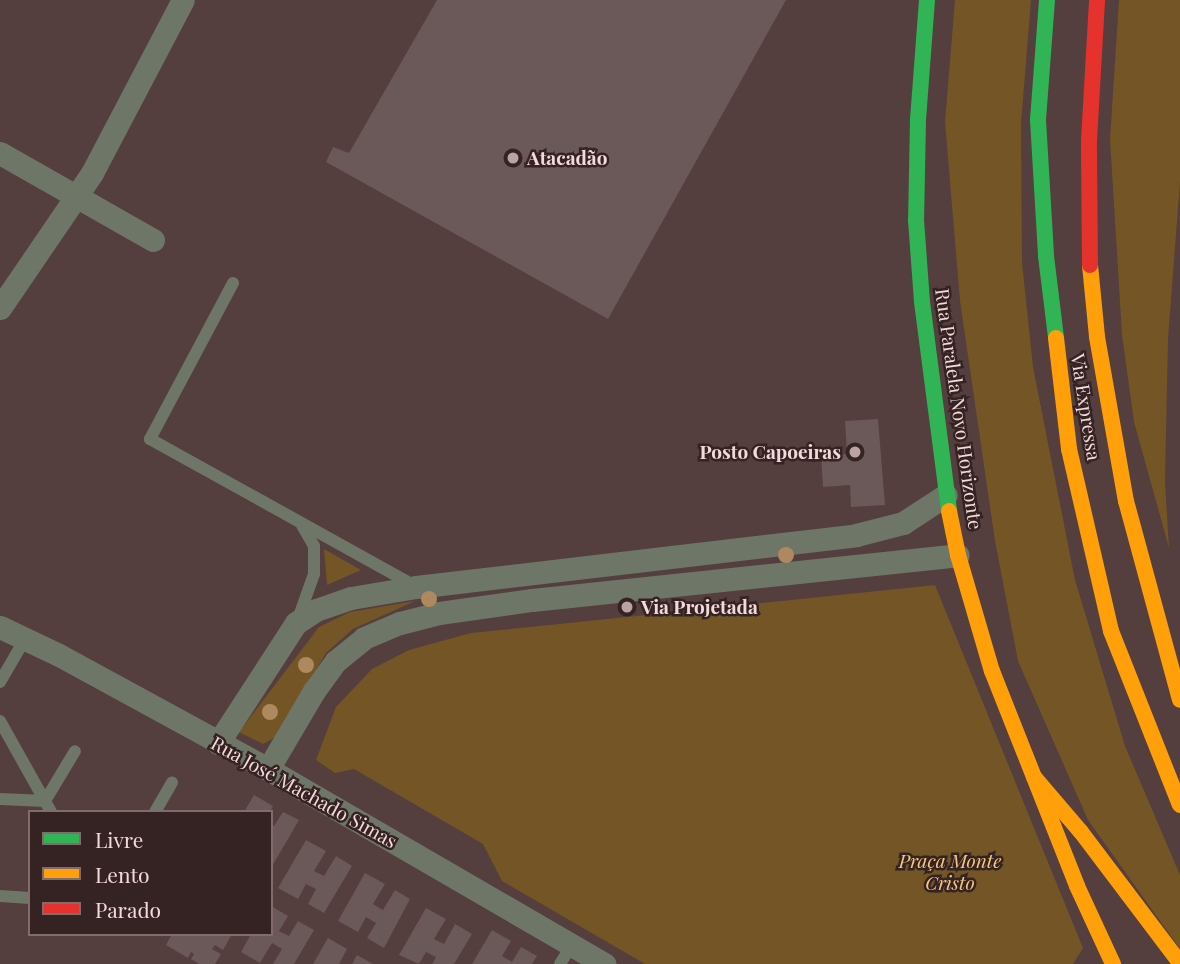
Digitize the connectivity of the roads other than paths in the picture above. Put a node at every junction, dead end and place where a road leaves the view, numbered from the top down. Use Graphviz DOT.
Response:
graph roads {
  1 [pos="183,0"];
  2 [pos="927,0"];
  3 [pos="1047,0"];
  4 [pos="1097,0"];
  5 [pos="0,153"];
  6 [pos="76,197"];
  7 [pos="153,240"];
  8 [pos="233,283"];
  9 [pos="0,308"];
  10 [pos="946,495"];
  11 [pos="300,522"];
  12 [pos="856,535"];
  13 [pos="958,555"];
  14 [pos="859,565"];
  15 [pos="416,587"];
  16 [pos="296,623"];
  17 [pos="0,627"];
  18 [pos="25,639"];
  19 [pos="0,682"];
  20 [pos="1180,700"];
  21 [pos="0,721"];
  22 [pos="218,743"];
  23 [pos="75,751"];
  24 [pos="268,769"];
  25 [pos="1034,778"];
  26 [pos="172,783"];
  27 [pos="0,799"];
  28 [pos="1180,805"];
  29 [pos="48,806"];
  30 [pos="156,810"];
  31 [pos="0,896"];
  32 [pos="28,898"];
  33 [pos="566,954"];
  34 [pos="1180,963"];
  35 [pos="605,964"];
  36 [pos="1113,964"];
  1 -- 6 [label="street"];
  2 -- 10 [label="main road, Rua Paralela Novo Horizonte"];
  3 -- 28 [label="main road, Via Expressa"];
  4 -- 20 [label="main road, Via Expressa"];
  5 -- 6 [label="street"];
  6 -- 7 [label="street"];
  6 -- 9 [label="street"];
  8 -- 11 [label="lane"];
  10 -- 12 [label="street"];
  10 -- 13 [label="main road, Rua Paralela Novo Horizonte"];
  11 -- 15 [label="lane"];
  11 -- 16 [label="lane"];
  12 -- 14 [label="street"];
  12 -- 15 [label="street"];
  13 -- 14 [label="street"];
  13 -- 25 [label="main road, Rua Paralela Novo Horizonte"];
  14 -- 24 [label="street"];
  15 -- 16 [label="street"];
  16 -- 22 [label="street"];
  17 -- 18 [label="street, Rua José Machado Simas"];
  18 -- 19 [label="lane"];
  18 -- 22 [label="street, Rua José Machado Simas"];
  21 -- 29 [label="lane"];
  22 -- 24 [label="street, Rua José Machado Simas"];
  23 -- 29 [label="lane"];
  24 -- 33 [label="street, Rua José Machado Simas"];
  25 -- 34 [label="main road"];
  25 -- 36 [label="main road, Rua Paralela Novo Horizonte"];
  26 -- 30 [label="lane"];
  27 -- 29 [label="lane"];
  31 -- 32 [label="lane"];
  33 -- 35 [label="street, Rua José Machado Simas"];
}
